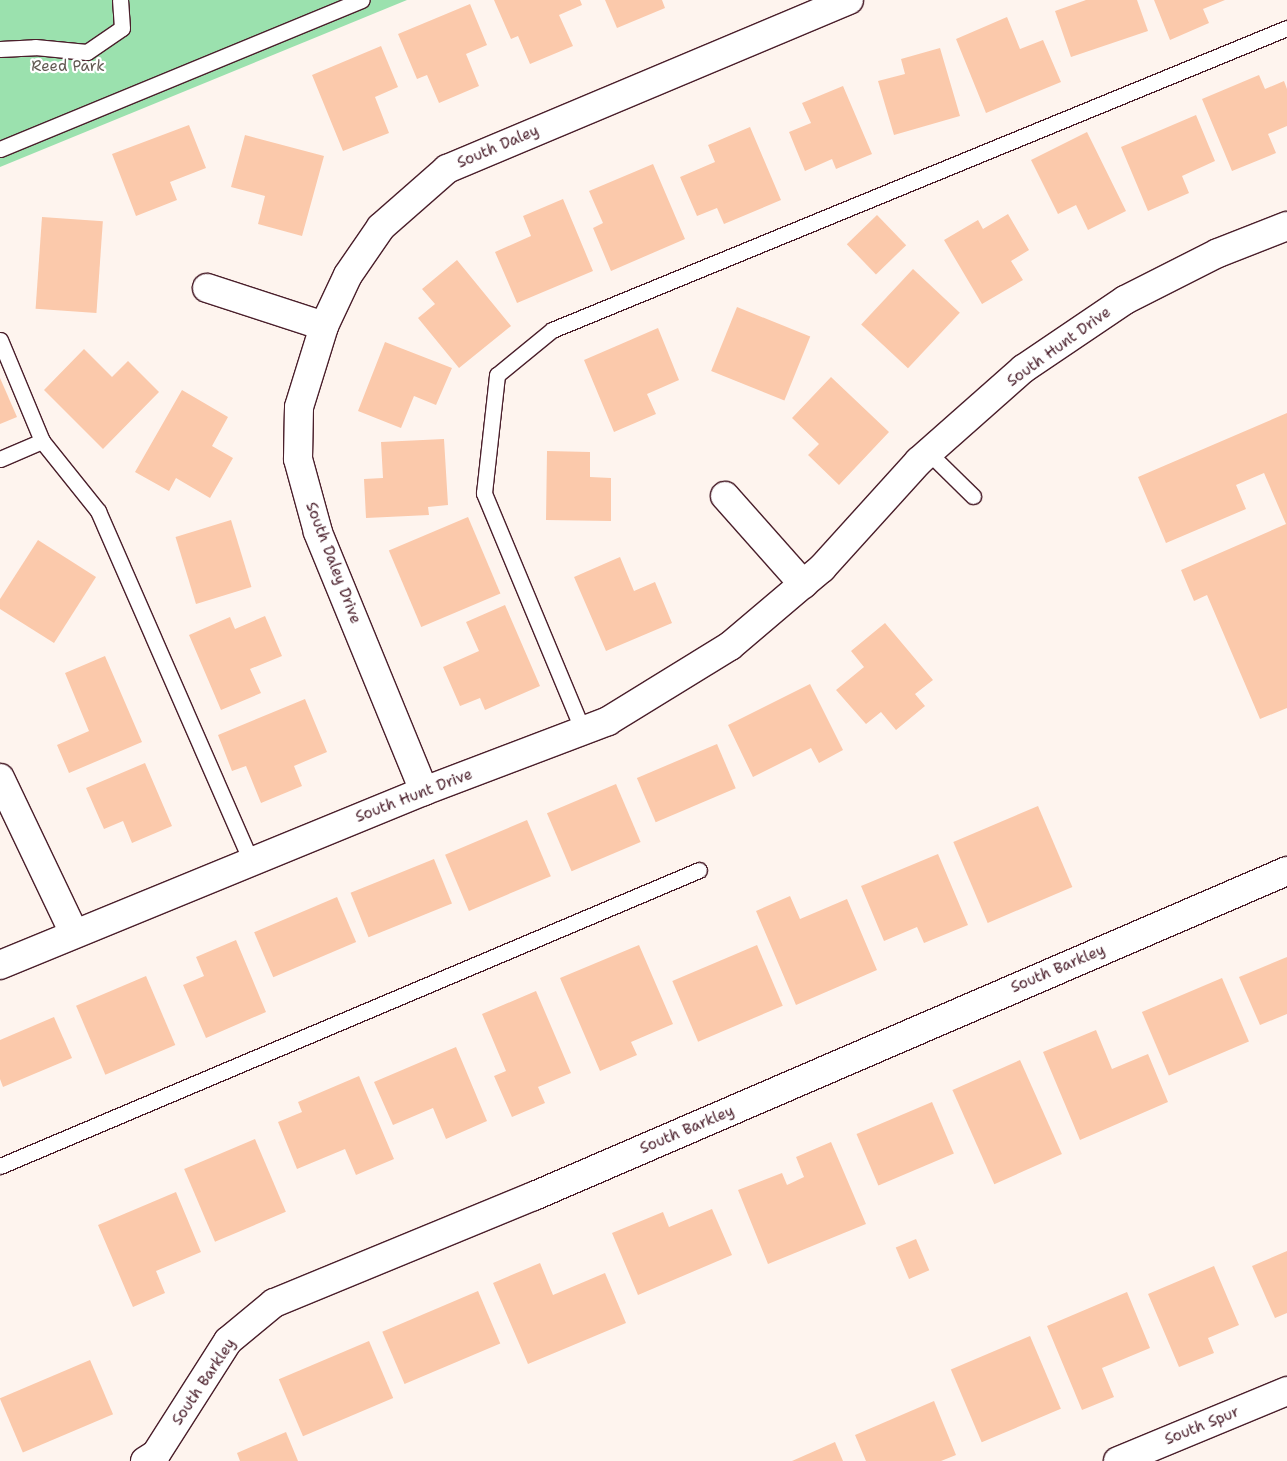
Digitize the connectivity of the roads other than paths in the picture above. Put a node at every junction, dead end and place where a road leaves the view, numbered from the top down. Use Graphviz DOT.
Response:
graph roads {
  1 [pos="120,0"];
  2 [pos="362,0"];
  3 [pos="850,0"];
  4 [pos="1287,28"];
  5 [pos="0,50"];
  6 [pos="0,149"];
  7 [pos="1287,226"];
  8 [pos="207,288"];
  9 [pos="324,326"];
  10 [pos="0,340"];
  11 [pos="42,441"];
  12 [pos="928,452"];
  13 [pos="0,459"];
  14 [pos="724,496"];
  15 [pos="973,496"];
  16 [pos="803,584"];
  17 [pos="583,731"];
  18 [pos="0,778"];
  19 [pos="424,791"];
  20 [pos="251,861"];
  21 [pos="699,870"];
  22 [pos="1287,871"];
  23 [pos="74,933"];
  24 [pos="0,965"];
  25 [pos="0,1166"];
  26 [pos="1287,1391"];
  27 [pos="145,1461"];
  28 [pos="1118,1461"];
  1 -- 5 [label="lane"];
  2 -- 6 [label="lane"];
  3 -- 9 [label="street, South Daley"];
  4 -- 17 [label="lane"];
  7 -- 12 [label="street, South Hunt Drive"];
  8 -- 9 [label="street"];
  9 -- 19 [label="street, South Daley Drive"];
  10 -- 11 [label="lane"];
  11 -- 13 [label="lane"];
  11 -- 20 [label="lane"];
  12 -- 15 [label="lane"];
  12 -- 16 [label="street, South Hunt Drive"];
  14 -- 16 [label="street"];
  16 -- 17 [label="street, South Hunt Drive"];
  17 -- 19 [label="street, South Hunt Drive"];
  18 -- 23 [label="street"];
  19 -- 20 [label="street, South Hunt Drive"];
  20 -- 23 [label="street, South Hunt Drive"];
  21 -- 25 [label="lane"];
  22 -- 27 [label="street, South Barkley"];
  23 -- 24 [label="street, South Hunt Drive"];
  26 -- 28 [label="street, South Spur"];
}
